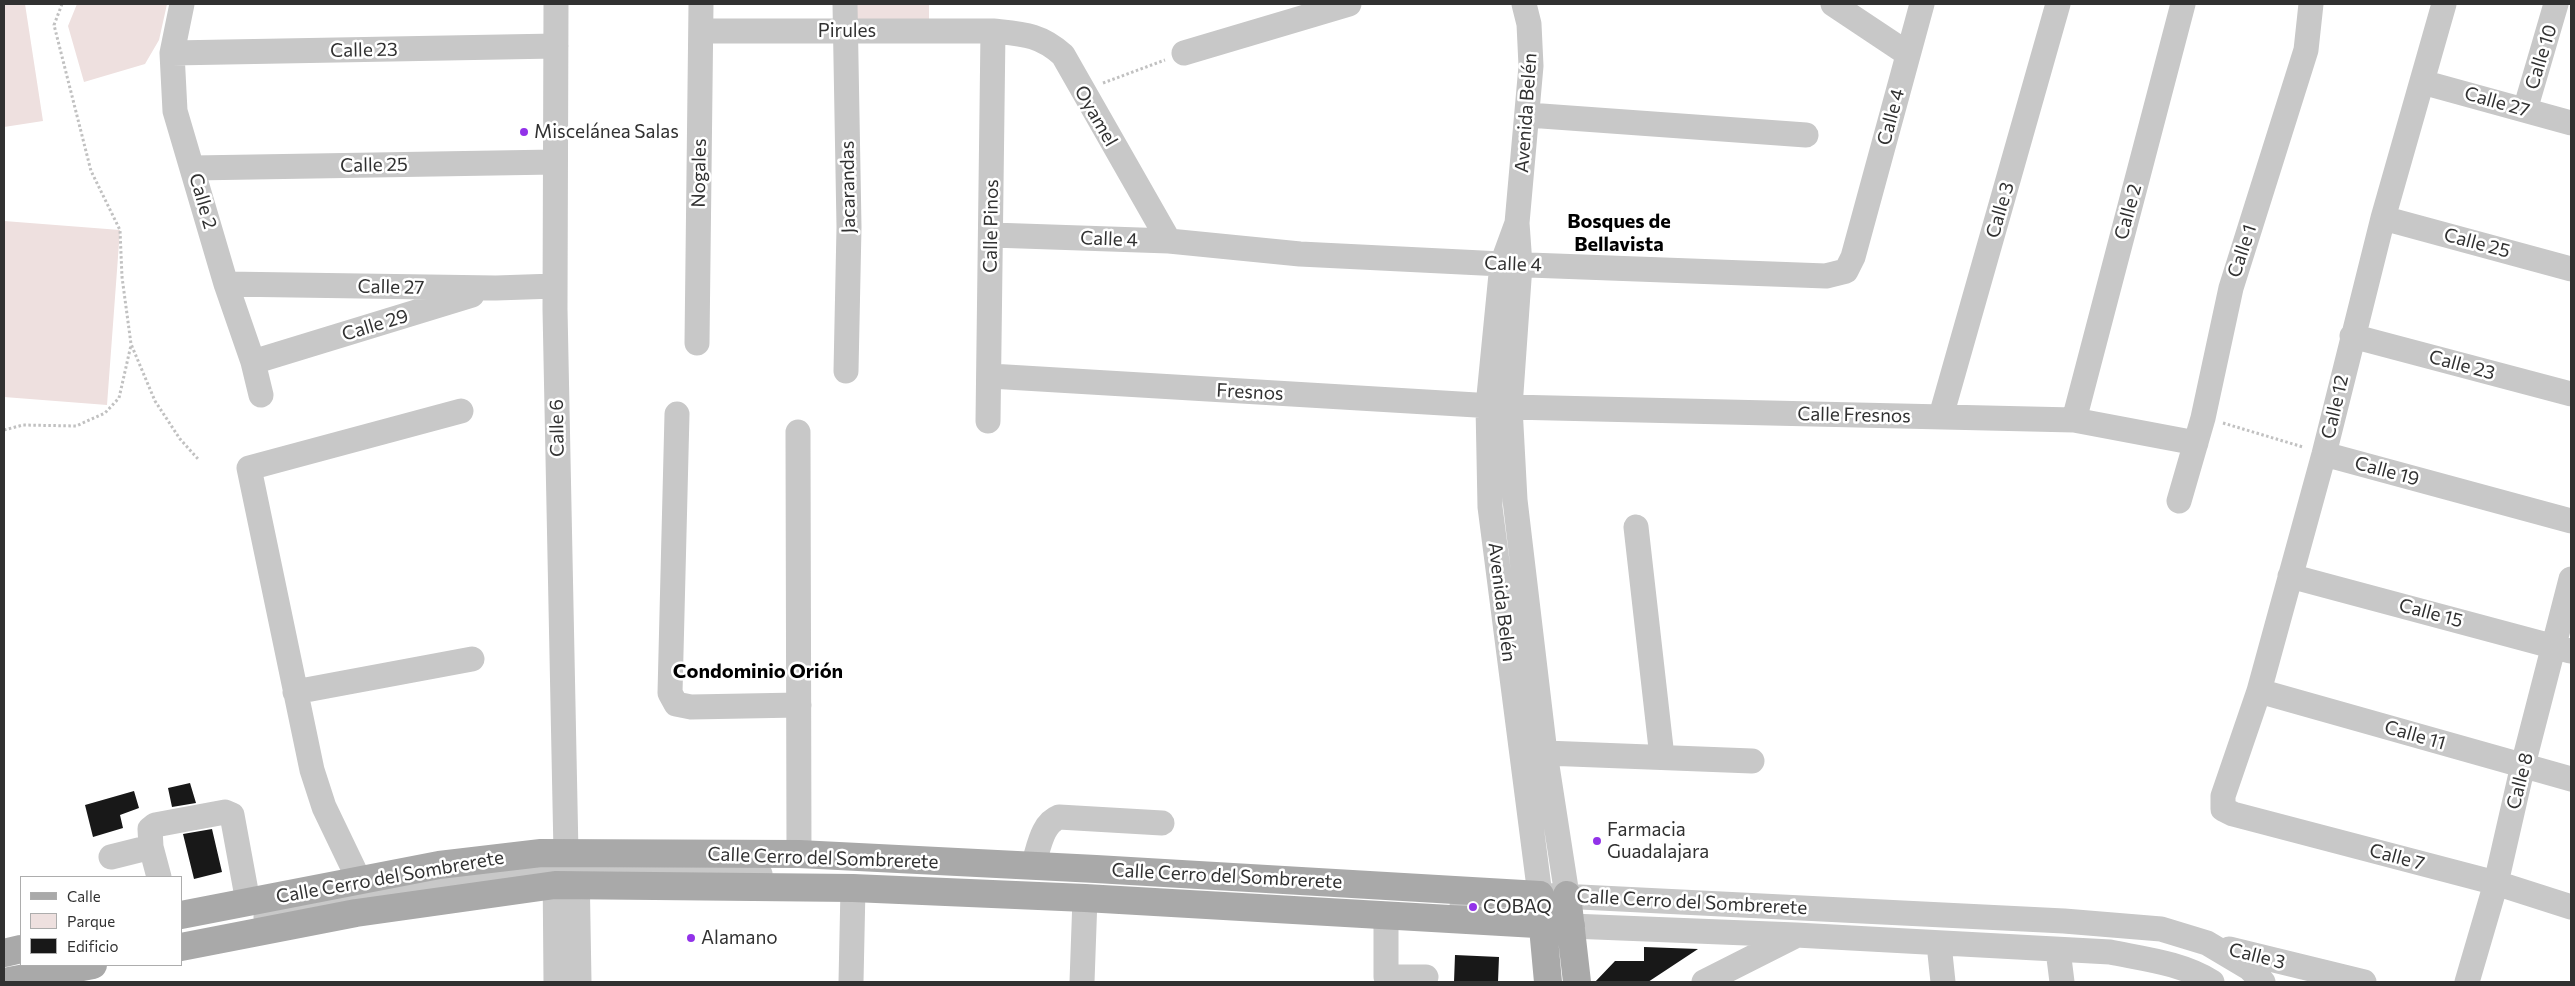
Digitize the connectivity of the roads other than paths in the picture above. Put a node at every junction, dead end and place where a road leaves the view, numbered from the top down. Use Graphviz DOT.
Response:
graph roads {
  1 [pos="182,4"];
  2 [pos="556,4"];
  3 [pos="701,4"];
  4 [pos="845,4"];
  5 [pos="1349,4"];
  6 [pos="1524,4"];
  7 [pos="1833,4"];
  8 [pos="1922,4"];
  9 [pos="2058,4"];
  10 [pos="2183,4"];
  11 [pos="2311,4"];
  12 [pos="2444,4"];
  13 [pos="2556,4"];
  14 [pos="846,30"];
  15 [pos="701,31"];
  16 [pos="993,31"];
  17 [pos="556,46"];
  18 [pos="172,53"];
  19 [pos="1184,53"];
  20 [pos="1908,54"];
  21 [pos="2422,82"];
  22 [pos="2525,110"];
  23 [pos="1528,115"];
  24 [pos="2571,123"];
  25 [pos="1806,135"];
  26 [pos="555,162"];
  27 [pos="193,168"];
  28 [pos="2383,218"];
  29 [pos="992,235"];
  30 [pos="1169,241"];
  31 [pos="1511,264"];
  32 [pos="2571,268"];
  33 [pos="226,284"];
  34 [pos="555,286"];
  35 [pos="496,288"];
  36 [pos="2352,336"];
  37 [pos="697,343"];
  38 [pos="253,362"];
  39 [pos="846,370"];
  40 [pos="990,376"];
  41 [pos="2571,394"];
  42 [pos="261,395"];
  43 [pos="1499,407"];
  44 [pos="461,411"];
  45 [pos="677,414"];
  46 [pos="1942,416"];
  47 [pos="2074,420"];
  48 [pos="988,421"];
  49 [pos="798,432"];
  50 [pos="2196,443"];
  51 [pos="2324,454"];
  52 [pos="2179,501"];
  53 [pos="2571,521"];
  54 [pos="1636,527"];
  55 [pos="2290,576"];
  56 [pos="2571,579"];
  57 [pos="2563,649"];
  58 [pos="472,659"];
  59 [pos="2259,691"];
  60 [pos="296,692"];
  61 [pos="799,705"];
  62 [pos="1546,753"];
  63 [pos="1662,757"];
  64 [pos="1752,761"];
  65 [pos="2523,765"];
  66 [pos="2571,779"];
  67 [pos="2223,809"];
  68 [pos="1162,823"];
  69 [pos="151,847"];
  70 [pos="799,854"];
  71 [pos="111,858"];
  72 [pos="1034,866"];
  73 [pos="566,867"];
  74 [pos="159,876"];
  75 [pos="358,880"];
  76 [pos="2496,883"];
  77 [pos="853,888"];
  78 [pos="1085,898"];
  79 [pos="248,902"];
  80 [pos="2571,907"];
  81 [pos="1551,913"];
  82 [pos="182,915"];
  83 [pos="1386,916"];
  84 [pos="182,926"];
  85 [pos="182,934"];
  86 [pos="1796,935"];
  87 [pos="2207,943"];
  88 [pos="1938,944"];
  89 [pos="182,947"];
  90 [pos="20,949"];
  91 [pos="2058,950"];
  92 [pos="4,953"];
  93 [pos="20,958"];
  94 [pos="4,962"];
  95 [pos="25,966"];
  96 [pos="88,966"];
  97 [pos="4,970"];
  98 [pos="1426,977"];
  99 [pos="4,982"];
  100 [pos="556,982"];
  101 [pos="579,982"];
  102 [pos="851,982"];
  103 [pos="1082,982"];
  104 [pos="1548,982"];
  105 [pos="1559,982"];
  106 [pos="1564,982"];
  107 [pos="1577,982"];
  108 [pos="1704,982"];
  109 [pos="1943,982"];
  110 [pos="2062,982"];
  111 [pos="2212,982"];
  112 [pos="2263,982"];
  113 [pos="2364,982"];
  114 [pos="2467,982"];
  1 -- 18 [label="street, Calle 2"];
  2 -- 17 [label="street, Calle 6"];
  3 -- 15 [label="street, Nogales"];
  4 -- 14 [label="street, Jacarandas"];
  5 -- 19 [label="street"];
  6 -- 23 [label="street, Avenida Belén"];
  7 -- 20 [label="street"];
  8 -- 20 [label="street, Calle 4"];
  9 -- 46 [label="street, Calle 3"];
  10 -- 47 [label="street, Calle 2"];
  11 -- 50 [label="street, Calle 1"];
  12 -- 21 [label="street, Calle 12"];
  13 -- 22 [label="street, Calle 10"];
  14 -- 15 [label="street, Pirules"];
  14 -- 16 [label="street, Pirules"];
  14 -- 39 [label="street, Jacarandas"];
  15 -- 37 [label="street, Nogales"];
  16 -- 29 [label="street, Calle Pinos"];
  16 -- 30 [label="street, Oyamel"];
  17 -- 18 [label="street, Calle 23"];
  17 -- 26 [label="street, Calle 6"];
  18 -- 27 [label="street, Calle 2"];
  20 -- 31 [label="street, Calle 4"];
  21 -- 22 [label="street, Calle 27"];
  21 -- 28 [label="street, Calle 12"];
  22 -- 24 [label="street, Calle 27"];
  23 -- 25 [label="street"];
  23 -- 31 [label="street, Avenida Belén"];
  26 -- 27 [label="street, Calle 25"];
  26 -- 34 [label="street, Calle 6"];
  27 -- 33 [label="street, Calle 2"];
  28 -- 32 [label="street, Calle 25"];
  28 -- 36 [label="street, Calle 12"];
  29 -- 30 [label="street, Calle 4"];
  29 -- 40 [label="street, Calle Pinos"];
  30 -- 31 [label="street, Calle 4"];
  31 -- 43 [label="street, Avenida Belén"];
  33 -- 35 [label="street, Calle 27"];
  33 -- 38 [label="street, Calle 2"];
  34 -- 35 [label="street, Calle 27"];
  34 -- 73 [label="street, Calle 6"];
  35 -- 38 [label="street, Calle 29"];
  36 -- 41 [label="street, Calle 23"];
  36 -- 51 [label="street, Calle 12"];
  38 -- 42 [label="street, Calle 2"];
  40 -- 43 [label="street, Fresnos"];
  40 -- 48 [label="street, Calle Pinos"];
  43 -- 46 [label="street, Calle Fresnos"];
  43 -- 62 [label="street, Avenida Belén"];
  43 -- 81 [label="street, Avenida Belén"];
  44 -- 60 [label="street"];
  45 -- 61 [label="street"];
  46 -- 47 [label="street, Calle Fresnos"];
  47 -- 50 [label="street, Calle Fresnos"];
  49 -- 61 [label="street"];
  50 -- 52 [label="street, Calle 1"];
  51 -- 53 [label="street, Calle 19"];
  51 -- 55 [label="street, Calle 12"];
  54 -- 63 [label="street"];
  55 -- 57 [label="street, Calle 15"];
  55 -- 59 [label="street, Calle 12"];
  56 -- 57 [label="street, Calle 8"];
  57 -- 65 [label="street, Calle 8"];
  58 -- 60 [label="street"];
  59 -- 65 [label="street, Calle 11"];
  59 -- 67 [label="street, Calle 12"];
  60 -- 75 [label="street"];
  61 -- 70 [label="street"];
  62 -- 63 [label="street"];
  62 -- 81 [label="street, Avenida Belén"];
  63 -- 64 [label="street"];
  65 -- 66 [label="street, Calle 11"];
  65 -- 76 [label="street, Calle 8"];
  67 -- 76 [label="street, Calle 7"];
  68 -- 72 [label="street"];
  69 -- 71 [label="street"];
  69 -- 74 [label="street"];
  69 -- 79 [label="street"];
  70 -- 72 [label="main road, Calle Cerro del Sombrerete"];
  70 -- 73 [label="main road, Calle Cerro del Sombrerete"];
  72 -- 81 [label="main road, Calle Cerro del Sombrerete"];
  73 -- 75 [label="main road, Calle Cerro del Sombrerete"];
  73 -- 77 [label="main road, Calle Cerro del Sombrerete"];
  73 -- 81 [label="street"];
  73 -- 84 [label="street"];
  73 -- 85 [label="street"];
  73 -- 89 [label="main road, Calle Cerro del Sombrerete"];
  73 -- 100 [label="street"];
  73 -- 101 [label="street"];
  75 -- 79 [label="main road, Calle Cerro del Sombrerete"];
  76 -- 80 [label="street, Calle 7"];
  76 -- 114 [label="street, Calle 8"];
  77 -- 78 [label="main road, Calle Cerro del Sombrerete"];
  77 -- 102 [label="street"];
  78 -- 83 [label="main road, Calle Cerro del Sombrerete"];
  78 -- 103 [label="street"];
  79 -- 82 [label="main road, Calle Cerro del Sombrerete"];
  81 -- 83 [label="main road, Calle Cerro del Sombrerete"];
  81 -- 86 [label="street, Calle Cerro del Sombrerete"];
  81 -- 87 [label="street, Calle Cerro del Sombrerete"];
  81 -- 104 [label="main road, Avenida Belén"];
  81 -- 105 [label="street"];
  81 -- 106 [label="street"];
  81 -- 107 [label="main road, Avenida Belén"];
  83 -- 98 [label="street"];
  86 -- 88 [label="street, Calle Cerro del Sombrerete"];
  86 -- 108 [label="street"];
  87 -- 112 [label="street, Calle Cerro del Sombrerete"];
  87 -- 113 [label="street, Calle 3"];
  88 -- 91 [label="street, Calle Cerro del Sombrerete"];
  88 -- 109 [label="street"];
  90 -- 92 [label="main road"];
  91 -- 110 [label="street"];
  91 -- 111 [label="street, Calle Cerro del Sombrerete"];
  93 -- 94 [label="street"];
  95 -- 97 [label="street"];
  96 -- 99 [label="main road"];
}
